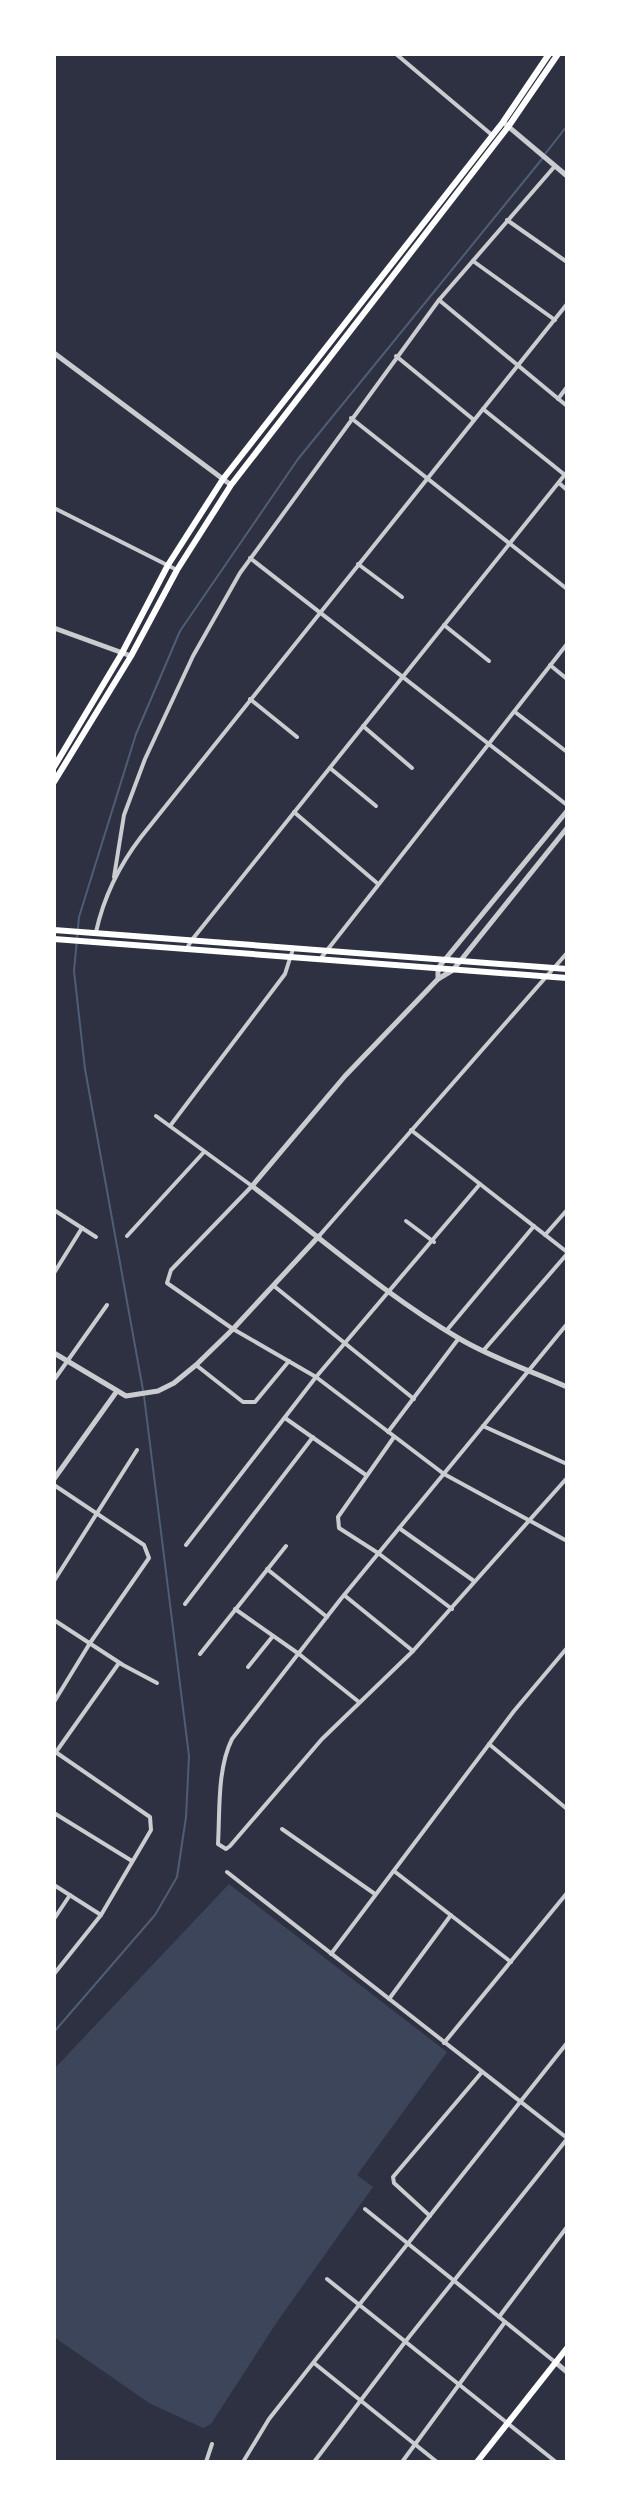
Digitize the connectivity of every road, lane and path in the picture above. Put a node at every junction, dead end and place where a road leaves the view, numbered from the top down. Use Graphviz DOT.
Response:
graph roads {
  1 [pos="396,54"];
  2 [pos="549,54"];
  3 [pos="558,54"];
  4 [pos="506,125"];
  5 [pos="496,137"];
  6 [pos="553,164"];
  7 [pos="567,176"];
  8 [pos="507,220"];
  9 [pos="473,261"];
  10 [pos="567,262"];
  11 [pos="439,300"];
  12 [pos="567,304"];
  13 [pos="555,320"];
  14 [pos="54,353"];
  15 [pos="396,356"];
  16 [pos="517,367"];
  17 [pos="567,387"];
  18 [pos="558,399"];
  19 [pos="567,406"];
  20 [pos="483,409"];
  21 [pos="351,418"];
  22 [pos="474,420"];
  23 [pos="566,474"];
  24 [pos="427,478"];
  25 [pos="223,479"];
  26 [pos="559,483"];
  27 [pos="231,485"];
  28 [pos="567,490"];
  29 [pos="54,508"];
  30 [pos="509,544"];
  31 [pos="250,558"];
  32 [pos="358,564"];
  33 [pos="168,565"];
  34 [pos="177,570"];
  35 [pos="567,589"];
  36 [pos="402,597"];
  37 [pos="319,612"];
  38 [pos="444,625"];
  39 [pos="54,628"];
  40 [pos="567,644"];
  41 [pos="122,653"];
  42 [pos="131,656"];
  43 [pos="489,661"];
  44 [pos="550,665"];
  45 [pos="403,677"];
  46 [pos="567,679"];
  47 [pos="250,699"];
  48 [pos="515,712"];
  49 [pos="363,726"];
  50 [pos="297,737"];
  51 [pos="489,744"];
  52 [pos="567,752"];
  53 [pos="54,767"];
  54 [pos="330,768"];
  55 [pos="412,768"];
  56 [pos="54,782"];
  57 [pos="376,806"];
  58 [pos="567,808"];
  59 [pos="294,812"];
  60 [pos="567,828"];
  61 [pos="114,877"];
  62 [pos="378,884"];
  63 [pos="54,930"];
  64 [pos="90,936"];
  65 [pos="54,939"];
  66 [pos="191,941"];
  67 [pos="293,949"];
  68 [pos="186,950"];
  69 [pos="326,951"];
  70 [pos="567,953"];
  71 [pos="289,958"];
  72 [pos="319,960"];
  73 [pos="445,960"];
  74 [pos="460,961"];
  75 [pos="438,968"];
  76 [pos="555,968"];
  77 [pos="567,969"];
  78 [pos="453,970"];
  79 [pos="549,976"];
  80 [pos="567,978"];
  81 [pos="438,979"];
  82 [pos="156,1116"];
  83 [pos="170,1126"];
  84 [pos="411,1130"];
  85 [pos="205,1152"];
  86 [pos="480,1184"];
  87 [pos="252,1186"];
  88 [pos="54,1210"];
  89 [pos="567,1210"];
  90 [pos="406,1221"];
  91 [pos="534,1226"];
  92 [pos="82,1228"];
  93 [pos="545,1235"];
  94 [pos="127,1236"];
  95 [pos="319,1236"];
  96 [pos="96,1237"];
  97 [pos="434,1242"];
  98 [pos="567,1253"];
  99 [pos="54,1273"];
  100 [pos="274,1286"];
  101 [pos="390,1291"];
  102 [pos="107,1305"];
  103 [pos="567,1324"];
  104 [pos="233,1329"];
  105 [pos="447,1330"];
  106 [pos="459,1338"];
  107 [pos="346,1342"];
  108 [pos="483,1351"];
  109 [pos="54,1353"];
  110 [pos="67,1361"];
  111 [pos="289,1361"];
  112 [pos="196,1365"];
  113 [pos="529,1370"];
  114 [pos="316,1377"];
  115 [pos="54,1380"];
  116 [pos="567,1387"];
  117 [pos="117,1391"];
  118 [pos="414,1399"];
  119 [pos="285,1418"];
  120 [pos="483,1426"];
  121 [pos="388,1433"];
  122 [pos="313,1437"];
  123 [pos="394,1437"];
  124 [pos="137,1450"];
  125 [pos="567,1464"];
  126 [pos="444,1474"];
  127 [pos="366,1475"];
  128 [pos="567,1478"];
  129 [pos="54,1479"];
  130 [pos="54,1485"];
  131 [pos="97,1514"];
  132 [pos="529,1520"];
  133 [pos="399,1528"];
  134 [pos="567,1541"];
  135 [pos="186,1545"];
  136 [pos="286,1546"];
  137 [pos="378,1553"];
  138 [pos="267,1569"];
  139 [pos="54,1581"];
  140 [pos="474,1581"];
  141 [pos="344,1595"];
  142 [pos="185,1604"];
  143 [pos="235,1609"];
  144 [pos="452,1609"];
  145 [pos="327,1617"];
  146 [pos="54,1620"];
  147 [pos="273,1636"];
  148 [pos="90,1643"];
  149 [pos="567,1648"];
  150 [pos="413,1651"];
  151 [pos="200,1654"];
  152 [pos="299,1654"];
  153 [pos="560,1656"];
  154 [pos="567,1661"];
  155 [pos="119,1662"];
  156 [pos="248,1667"];
  157 [pos="157,1683"];
  158 [pos="54,1702"];
  159 [pos="359,1702"];
  160 [pos="489,1744"];
  161 [pos="55,1752"];
  162 [pos="567,1809"];
  163 [pos="54,1813"];
  164 [pos="282,1829"];
  165 [pos="132,1861"];
  166 [pos="394,1871"];
  167 [pos="227,1872"];
  168 [pos="54,1885"];
  169 [pos="567,1893"];
  170 [pos="376,1894"];
  171 [pos="70,1895"];
  172 [pos="101,1915"];
  173 [pos="451,1915"];
  174 [pos="54,1919"];
  175 [pos="331,1954"];
  176 [pos="511,1962"];
  177 [pos="54,1974"];
  178 [pos="389,1999"];
  179 [pos="444,2043"];
  180 [pos="567,2043"];
  181 [pos="482,2072"];
  182 [pos="520,2102"];
  183 [pos="567,2139"];
  184 [pos="365,2209"];
  185 [pos="430,2216"];
  186 [pos="567,2227"];
  187 [pos="408,2243"];
  188 [pos="327,2279"];
  189 [pos="454,2281"];
  190 [pos="358,2304"];
  191 [pos="499,2317"];
  192 [pos="505,2322"];
  193 [pos="405,2342"];
  194 [pos="567,2348"];
  195 [pos="555,2362"];
  196 [pos="313,2363"];
  197 [pos="567,2372"];
  198 [pos="458,2384"];
  199 [pos="361,2400"];
  200 [pos="507,2423"];
  201 [pos="212,2444"];
  202 [pos="415,2444"];
  203 [pos="206,2462"];
  204 [pos="243,2462"];
  205 [pos="314,2462"];
  206 [pos="402,2462"];
  207 [pos="437,2462"];
  208 [pos="477,2462"];
  209 [pos="556,2462"];
  1 -- 5 [label="street"];
  2 -- 4 [label="main road"];
  3 -- 4 [label="main road"];
  4 -- 5 [label="main road"];
  4 -- 6 [label="street"];
  5 -- 25 [label="main road"];
  5 -- 27 [label="main road"];
  6 -- 7 [label="street"];
  6 -- 8 [label="street"];
  8 -- 9 [label="street"];
  8 -- 10 [label="street"];
  9 -- 11 [label="street"];
  9 -- 13 [label="street"];
  11 -- 15 [label="street"];
  11 -- 16 [label="street"];
  12 -- 13 [label="street"];
  13 -- 16 [label="street"];
  14 -- 25 [label="street"];
  15 -- 21 [label="street"];
  15 -- 22 [label="street"];
  16 -- 18 [label="street"];
  16 -- 20 [label="street"];
  17 -- 18 [label="street"];
  18 -- 19 [label="street"];
  20 -- 22 [label="street"];
  20 -- 23 [label="street"];
  21 -- 24 [label="street"];
  21 -- 31 [label="street"];
  22 -- 24 [label="street"];
  23 -- 26 [label="street"];
  24 -- 30 [label="street"];
  24 -- 32 [label="street"];
  25 -- 27 [label="street"];
  25 -- 33 [label="main road"];
  26 -- 28 [label="street"];
  26 -- 30 [label="street"];
  27 -- 34 [label="main road"];
  29 -- 33 [label="street"];
  30 -- 35 [label="street"];
  30 -- 38 [label="street"];
  31 -- 37 [label="street"];
  31 -- 61 [label="street"];
  32 -- 36 [label="street"];
  32 -- 37 [label="street"];
  33 -- 34 [label="street"];
  33 -- 41 [label="main road"];
  34 -- 42 [label="main road"];
  37 -- 45 [label="street"];
  37 -- 47 [label="street"];
  38 -- 43 [label="street"];
  38 -- 45 [label="street"];
  39 -- 41 [label="street"];
  40 -- 44 [label="street"];
  41 -- 42 [label="street"];
  41 -- 53 [label="main road"];
  42 -- 56 [label="main road"];
  44 -- 46 [label="street"];
  44 -- 48 [label="street"];
  45 -- 49 [label="street"];
  45 -- 51 [label="street"];
  47 -- 50 [label="street"];
  47 -- 61 [label="street"];
  48 -- 51 [label="street"];
  48 -- 52 [label="street"];
  49 -- 54 [label="street"];
  49 -- 55 [label="street"];
  51 -- 58 [label="street"];
  51 -- 62 [label="street"];
  54 -- 57 [label="street"];
  54 -- 59 [label="street"];
  58 -- 73 [label="street"];
  59 -- 62 [label="street"];
  59 -- 66 [label="street"];
  60 -- 74 [label="street"];
  61 -- 64 [label="street"];
  62 -- 69 [label="street"];
  63 -- 64 [label="main road"];
  64 -- 65 [label="main road"];
  64 -- 66 [label="main road"];
  64 -- 68 [label="main road"];
  66 -- 67 [label="main road"];
  66 -- 68 [label="street"];
  67 -- 69 [label="main road"];
  67 -- 71 [label="street"];
  68 -- 71 [label="main road"];
  69 -- 72 [label="street"];
  69 -- 73 [label="main road"];
  70 -- 76 [label="street"];
  71 -- 72 [label="main road"];
  71 -- 83 [label="street"];
  72 -- 75 [label="main road"];
  73 -- 74 [label="main road"];
  73 -- 75 [label="street"];
  74 -- 76 [label="main road"];
  74 -- 78 [label="street"];
  75 -- 78 [label="main road"];
  75 -- 81 [label="street"];
  76 -- 77 [label="main road"];
  76 -- 79 [label="street"];
  78 -- 79 [label="main road"];
  78 -- 81 [label="street"];
  79 -- 80 [label="main road"];
  79 -- 84 [label="street"];
  81 -- 87 [label="street"];
  82 -- 83 [label="street"];
  83 -- 85 [label="street"];
  84 -- 86 [label="street"];
  84 -- 95 [label="street"];
  85 -- 87 [label="street"];
  85 -- 94 [label="street"];
  86 -- 91 [label="street"];
  86 -- 97 [label="street"];
  87 -- 95 [label="street"];
  87 -- 104 [label="street"];
  88 -- 92 [label="street"];
  89 -- 93 [label="street"];
  90 -- 97 [label="street"];
  91 -- 93 [label="street"];
  91 -- 105 [label="street"];
  92 -- 96 [label="street"];
  92 -- 99 [label="street"];
  93 -- 98 [label="street"];
  95 -- 100 [label="street"];
  95 -- 101 [label="street"];
  97 -- 101 [label="street"];
  98 -- 108 [label="street"];
  100 -- 104 [label="street"];
  100 -- 107 [label="street"];
  101 -- 105 [label="street"];
  101 -- 107 [label="street"];
  102 -- 110 [label="street"];
  103 -- 113 [label="street"];
  104 -- 111 [label="street"];
  104 -- 112 [label="street"];
  105 -- 106 [label="street"];
  106 -- 108 [label="street"];
  106 -- 118 [label="street"];
  107 -- 114 [label="street"];
  107 -- 118 [label="street"];
  108 -- 113 [label="street"];
  109 -- 110 [label="street"];
  110 -- 115 [label="street"];
  110 -- 117 [label="street"];
  111 -- 112 [label="street"];
  111 -- 114 [label="street"];
  112 -- 117 [label="street"];
  113 -- 116 [label="street"];
  113 -- 120 [label="street"];
  114 -- 119 [label="street"];
  114 -- 121 [label="street"];
  117 -- 129 [label="street"];
  118 -- 121 [label="street"];
  119 -- 122 [label="street"];
  119 -- 135 [label="street"];
  120 -- 125 [label="street"];
  120 -- 126 [label="street"];
  121 -- 123 [label="street"];
  122 -- 127 [label="street"];
  122 -- 142 [label="street"];
  123 -- 126 [label="street"];
  123 -- 127 [label="street"];
  124 -- 131 [label="street"];
  126 -- 132 [label="street"];
  126 -- 133 [label="street"];
  127 -- 137 [label="street"];
  128 -- 132 [label="street"];
  130 -- 131 [label="street"];
  131 -- 139 [label="street"];
  131 -- 148 [label="street"];
  132 -- 134 [label="street"];
  132 -- 140 [label="street"];
  133 -- 137 [label="street"];
  133 -- 140 [label="street"];
  136 -- 138 [label="street"];
  137 -- 141 [label="street"];
  137 -- 144 [label="street"];
  138 -- 143 [label="street"];
  138 -- 145 [label="street"];
  140 -- 144 [label="street"];
  141 -- 145 [label="street"];
  141 -- 150 [label="street"];
  143 -- 147 [label="street"];
  143 -- 151 [label="street"];
  144 -- 150 [label="street"];
  145 -- 152 [label="street"];
  146 -- 148 [label="street"];
  147 -- 152 [label="street"];
  147 -- 156 [label="street"];
  148 -- 155 [label="street"];
  148 -- 158 [label="street"];
  149 -- 153 [label="street"];
  150 -- 159 [label="street"];
  152 -- 159 [label="street"];
  152 -- 159 [label="street"];
  153 -- 154 [label="street"];
  153 -- 160 [label="street"];
  155 -- 157 [label="street"];
  155 -- 161 [label="street"];
  160 -- 162 [label="street"];
  160 -- 166 [label="street"];
  161 -- 165 [label="street"];
  163 -- 165 [label="street"];
  164 -- 170 [label="street"];
  165 -- 172 [label="street"];
  166 -- 170 [label="street"];
  166 -- 173 [label="street"];
  167 -- 175 [label="street"];
  168 -- 171 [label="street"];
  169 -- 176 [label="street"];
  170 -- 175 [label="street"];
  171 -- 172 [label="street"];
  171 -- 174 [label="street"];
  172 -- 177 [label="street"];
  173 -- 176 [label="street"];
  173 -- 178 [label="street"];
  175 -- 178 [label="street"];
  176 -- 179 [label="street"];
  178 -- 179 [label="street"];
  179 -- 181 [label="street"];
  180 -- 182 [label="street"];
  181 -- 182 [label="street"];
  181 -- 185 [label="street"];
  182 -- 183 [label="street"];
  182 -- 185 [label="street"];
  183 -- 189 [label="street"];
  184 -- 187 [label="street"];
  185 -- 187 [label="street"];
  186 -- 191 [label="street"];
  187 -- 189 [label="street"];
  187 -- 190 [label="street"];
  188 -- 190 [label="street"];
  189 -- 191 [label="street"];
  189 -- 193 [label="street"];
  190 -- 193 [label="street"];
  190 -- 196 [label="street"];
  191 -- 192 [label="street"];
  192 -- 195 [label="street"];
  192 -- 198 [label="street"];
  193 -- 198 [label="street"];
  193 -- 199 [label="street"];
  194 -- 195 [label="main road"];
  195 -- 197 [label="street"];
  195 -- 200 [label="main road"];
  196 -- 199 [label="street"];
  196 -- 204 [label="street"];
  198 -- 200 [label="street"];
  198 -- 202 [label="street"];
  199 -- 202 [label="street"];
  199 -- 205 [label="street"];
  200 -- 208 [label="main road"];
  200 -- 209 [label="street"];
  201 -- 203 [label="street"];
  202 -- 206 [label="street"];
  202 -- 207 [label="street"];
}
